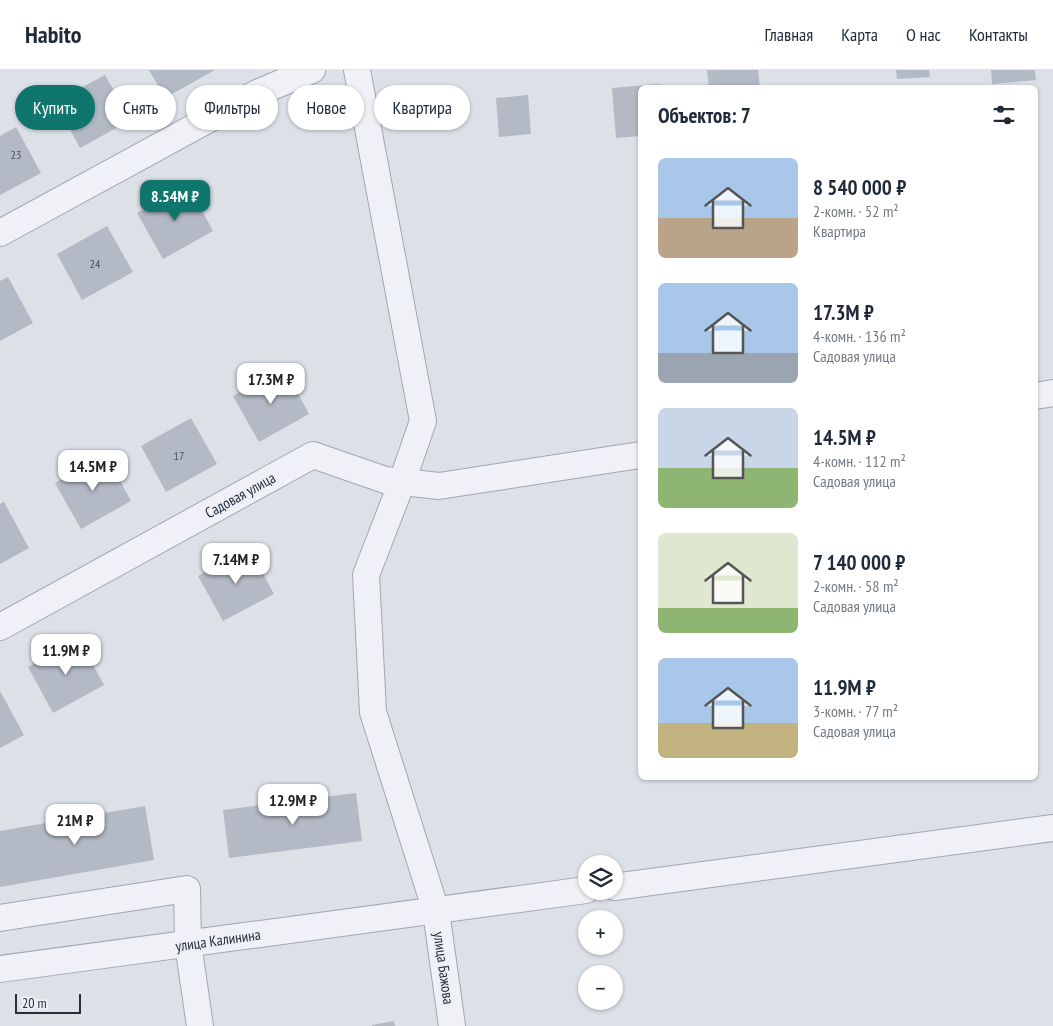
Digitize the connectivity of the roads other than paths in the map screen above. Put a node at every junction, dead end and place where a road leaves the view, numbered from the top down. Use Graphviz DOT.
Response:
graph roads {
  1 [pos="312,70"];
  2 [pos="357,70"];
  3 [pos="0,233"];
  4 [pos="1053,393"];
  5 [pos="1038,396"];
  6 [pos="638,455"];
  7 [pos="402,482"];
  8 [pos="0,627"];
  9 [pos="1053,828"];
  10 [pos="623,886"];
  11 [pos="578,891"];
  12 [pos="436,911"];
  13 [pos="0,918"];
  14 [pos="188,944"];
  15 [pos="0,969"];
  16 [pos="200,1026"];
  17 [pos="452,1026"];
  1 -- 3 [label="street"];
  2 -- 7 [label="street, улица Бажова"];
  4 -- 5 [label="street"];
  6 -- 7 [label="street, Садовая улица"];
  7 -- 8 [label="street, Садовая улица"];
  7 -- 12 [label="street, улица Бажова"];
  9 -- 10 [label="street"];
  11 -- 12 [label="street, улица Калинина"];
  12 -- 14 [label="street, улица Калинина"];
  12 -- 17 [label="street, улица Бажова"];
  13 -- 14 [label="street"];
  14 -- 15 [label="street, улица Калинина"];
  14 -- 16 [label="street"];
}
